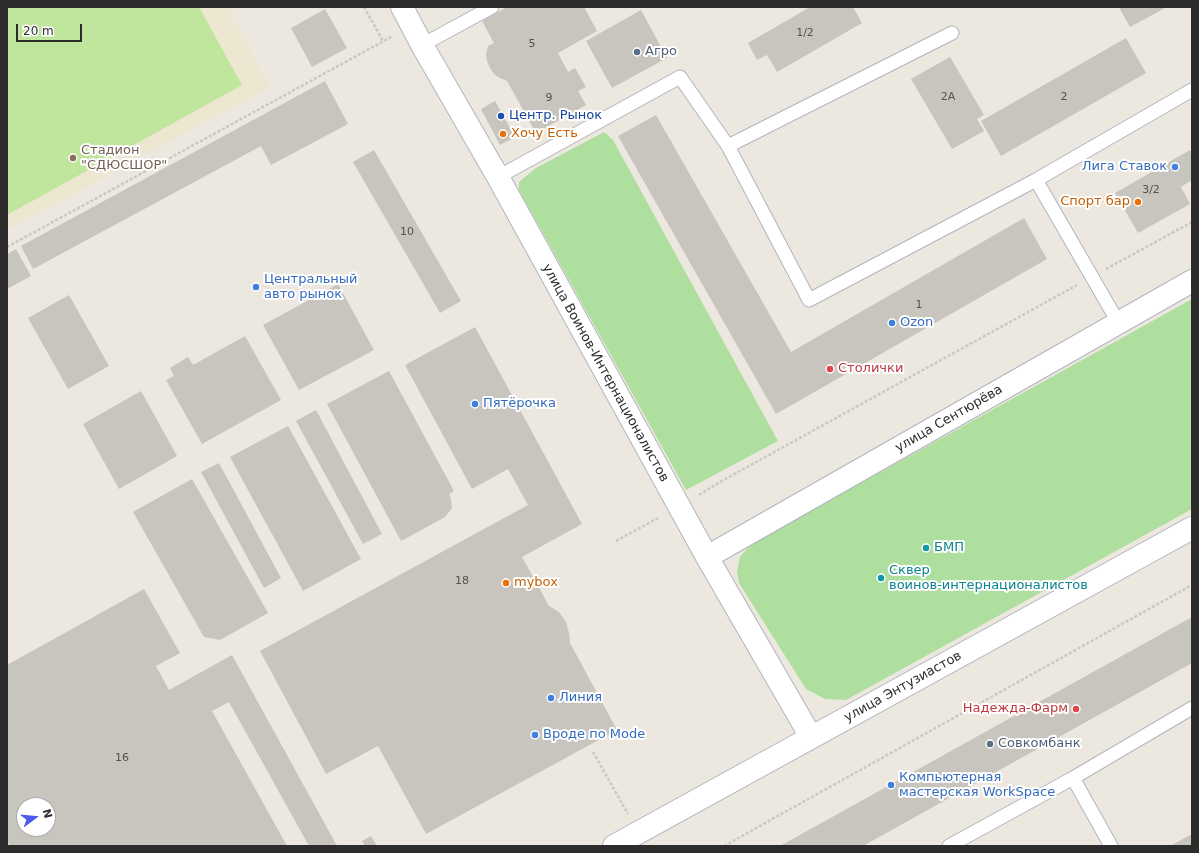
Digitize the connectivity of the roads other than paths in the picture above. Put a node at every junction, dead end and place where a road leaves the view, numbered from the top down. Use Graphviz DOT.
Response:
graph roads {
  1 [pos="402,7"];
  2 [pos="492,7"];
  3 [pos="952,33"];
  4 [pos="422,45"];
  5 [pos="1192,90"];
  6 [pos="728,146"];
  7 [pos="498,177"];
  8 [pos="1036,180"];
  9 [pos="1192,281"];
  10 [pos="1118,322"];
  11 [pos="1192,528"];
  12 [pos="707,557"];
  13 [pos="1192,708"];
  14 [pos="811,737"];
  15 [pos="1073,778"];
  16 [pos="614,846"];
  17 [pos="949,846"];
  18 [pos="1111,846"];
  1 -- 4 [label="street, улица Воинов-Интернационалистов"];
  2 -- 4 [label="lane"];
  3 -- 6 [label="lane"];
  4 -- 7 [label="street, улица Воинов-Интернационалистов"];
  5 -- 8 [label="lane"];
  6 -- 7 [label="lane"];
  6 -- 8 [label="lane"];
  7 -- 12 [label="street, улица Воинов-Интернационалистов"];
  8 -- 10 [label="lane"];
  9 -- 10 [label="street, улица Сентюрёва"];
  10 -- 12 [label="street, улица Сентюрёва"];
  11 -- 14 [label="street, улица Энтузиастов"];
  12 -- 14 [label="street, улица Воинов-Интернационалистов"];
  13 -- 15 [label="lane"];
  14 -- 16 [label="street, улица Энтузиастов"];
  15 -- 17 [label="lane"];
  15 -- 18 [label="lane"];
}
